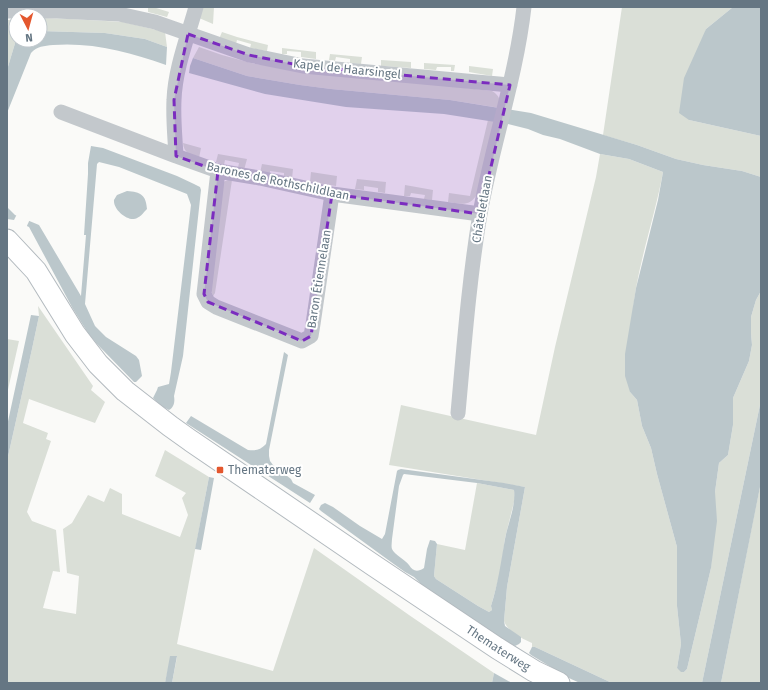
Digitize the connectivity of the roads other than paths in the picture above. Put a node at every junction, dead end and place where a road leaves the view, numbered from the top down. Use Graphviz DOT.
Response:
graph roads {
  1 [pos="196,7"];
  2 [pos="524,7"];
  3 [pos="58,9"];
  4 [pos="7,11"];
  5 [pos="186,40"];
  6 [pos="510,85"];
  7 [pos="61,112"];
  8 [pos="176,156"];
  9 [pos="218,171"];
  10 [pos="332,194"];
  11 [pos="480,214"];
  12 [pos="7,240"];
  13 [pos="458,413"];
  14 [pos="559,683"];
  1 -- 5 [label="street"];
  2 -- 6 [label="street, Châteletlaan"];
  3 -- 4 [label="street, Kapel de Haarsingel"];
  3 -- 5 [label="street, Kapel de Haarsingel"];
  5 -- 6 [label="street, Kapel de Haarsingel"];
  5 -- 8 [label="street"];
  6 -- 11 [label="street, Châteletlaan"];
  7 -- 8 [label="street, Barones de Rothschildlaan"];
  8 -- 9 [label="street, Barones de Rothschildlaan"];
  9 -- 10 [label="street, Barones de Rothschildlaan"];
  9 -- 10 [label="street, Baron Étiennelaan"];
  10 -- 11 [label="street, Barones de Rothschildlaan"];
  11 -- 13 [label="street, Châteletlaan"];
  12 -- 14 [label="street, Thematerweg"];
}
